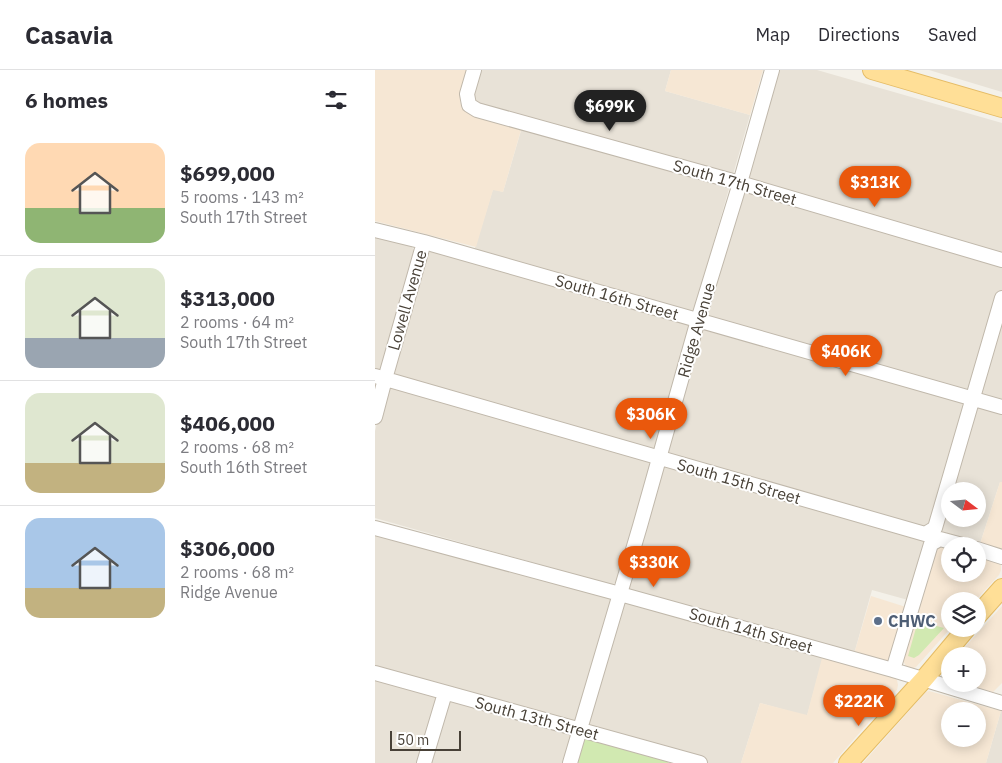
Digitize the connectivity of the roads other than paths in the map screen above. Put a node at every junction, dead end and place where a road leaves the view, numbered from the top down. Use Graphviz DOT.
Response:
graph roads {
  1 [pos="474,70"];
  2 [pos="772,70"];
  3 [pos="872,70"];
  4 [pos="1002,108"];
  5 [pos="740,183"];
  6 [pos="375,230"];
  7 [pos="424,242"];
  8 [pos="1002,260"];
  9 [pos="1002,298"];
  10 [pos="698,320"];
  11 [pos="380,377"];
  12 [pos="973,399"];
  13 [pos="1002,407"];
  14 [pos="375,417"];
  15 [pos="659,458"];
  16 [pos="375,528"];
  17 [pos="933,536"];
  18 [pos="941,539"];
  19 [pos="986,553"];
  20 [pos="1002,557"];
  21 [pos="1002,588"];
  22 [pos="620,594"];
  23 [pos="986,606"];
  24 [pos="959,637"];
  25 [pos="893,670"];
  26 [pos="375,673"];
  27 [pos="924,679"];
  28 [pos="445,693"];
  29 [pos="1002,703"];
  30 [pos="579,730"];
  31 [pos="425,763"];
  32 [pos="570,763"];
  33 [pos="700,763"];
  34 [pos="848,763"];
  1 -- 5 [label="street, South 17th Street"];
  2 -- 5 [label="street, Ridge Avenue"];
  3 -- 4 [label="main road"];
  5 -- 8 [label="street, South 17th Street"];
  5 -- 10 [label="street, Ridge Avenue"];
  6 -- 7 [label="street, South 16th Street"];
  7 -- 10 [label="street, South 16th Street"];
  7 -- 11 [label="street, Lowell Avenue"];
  9 -- 12 [label="street"];
  10 -- 12 [label="street, South 16th Street"];
  10 -- 15 [label="street, Ridge Avenue"];
  11 -- 14 [label="street, Lowell Avenue"];
  11 -- 15 [label="street, South 15th Street"];
  12 -- 13 [label="street, South 16th Street"];
  12 -- 17 [label="street"];
  15 -- 17 [label="street, South 15th Street"];
  15 -- 22 [label="street, Ridge Avenue"];
  16 -- 22 [label="street, South 14th Street"];
  17 -- 18 [label="street, South 15th Street"];
  17 -- 25 [label="street"];
  19 -- 20 [label="street"];
  21 -- 23 [label="main road"];
  22 -- 25 [label="street, South 14th Street"];
  22 -- 30 [label="street, Ridge Avenue"];
  24 -- 27 [label="main road"];
  25 -- 27 [label="street, South 14th Street"];
  26 -- 28 [label="street, South 13th Street"];
  27 -- 29 [label="street, South 14th Street"];
  27 -- 34 [label="main road"];
  28 -- 30 [label="street, South 13th Street"];
  28 -- 31 [label="street"];
  30 -- 32 [label="street, Ridge Avenue"];
  30 -- 33 [label="street, South 13th Street"];
}
